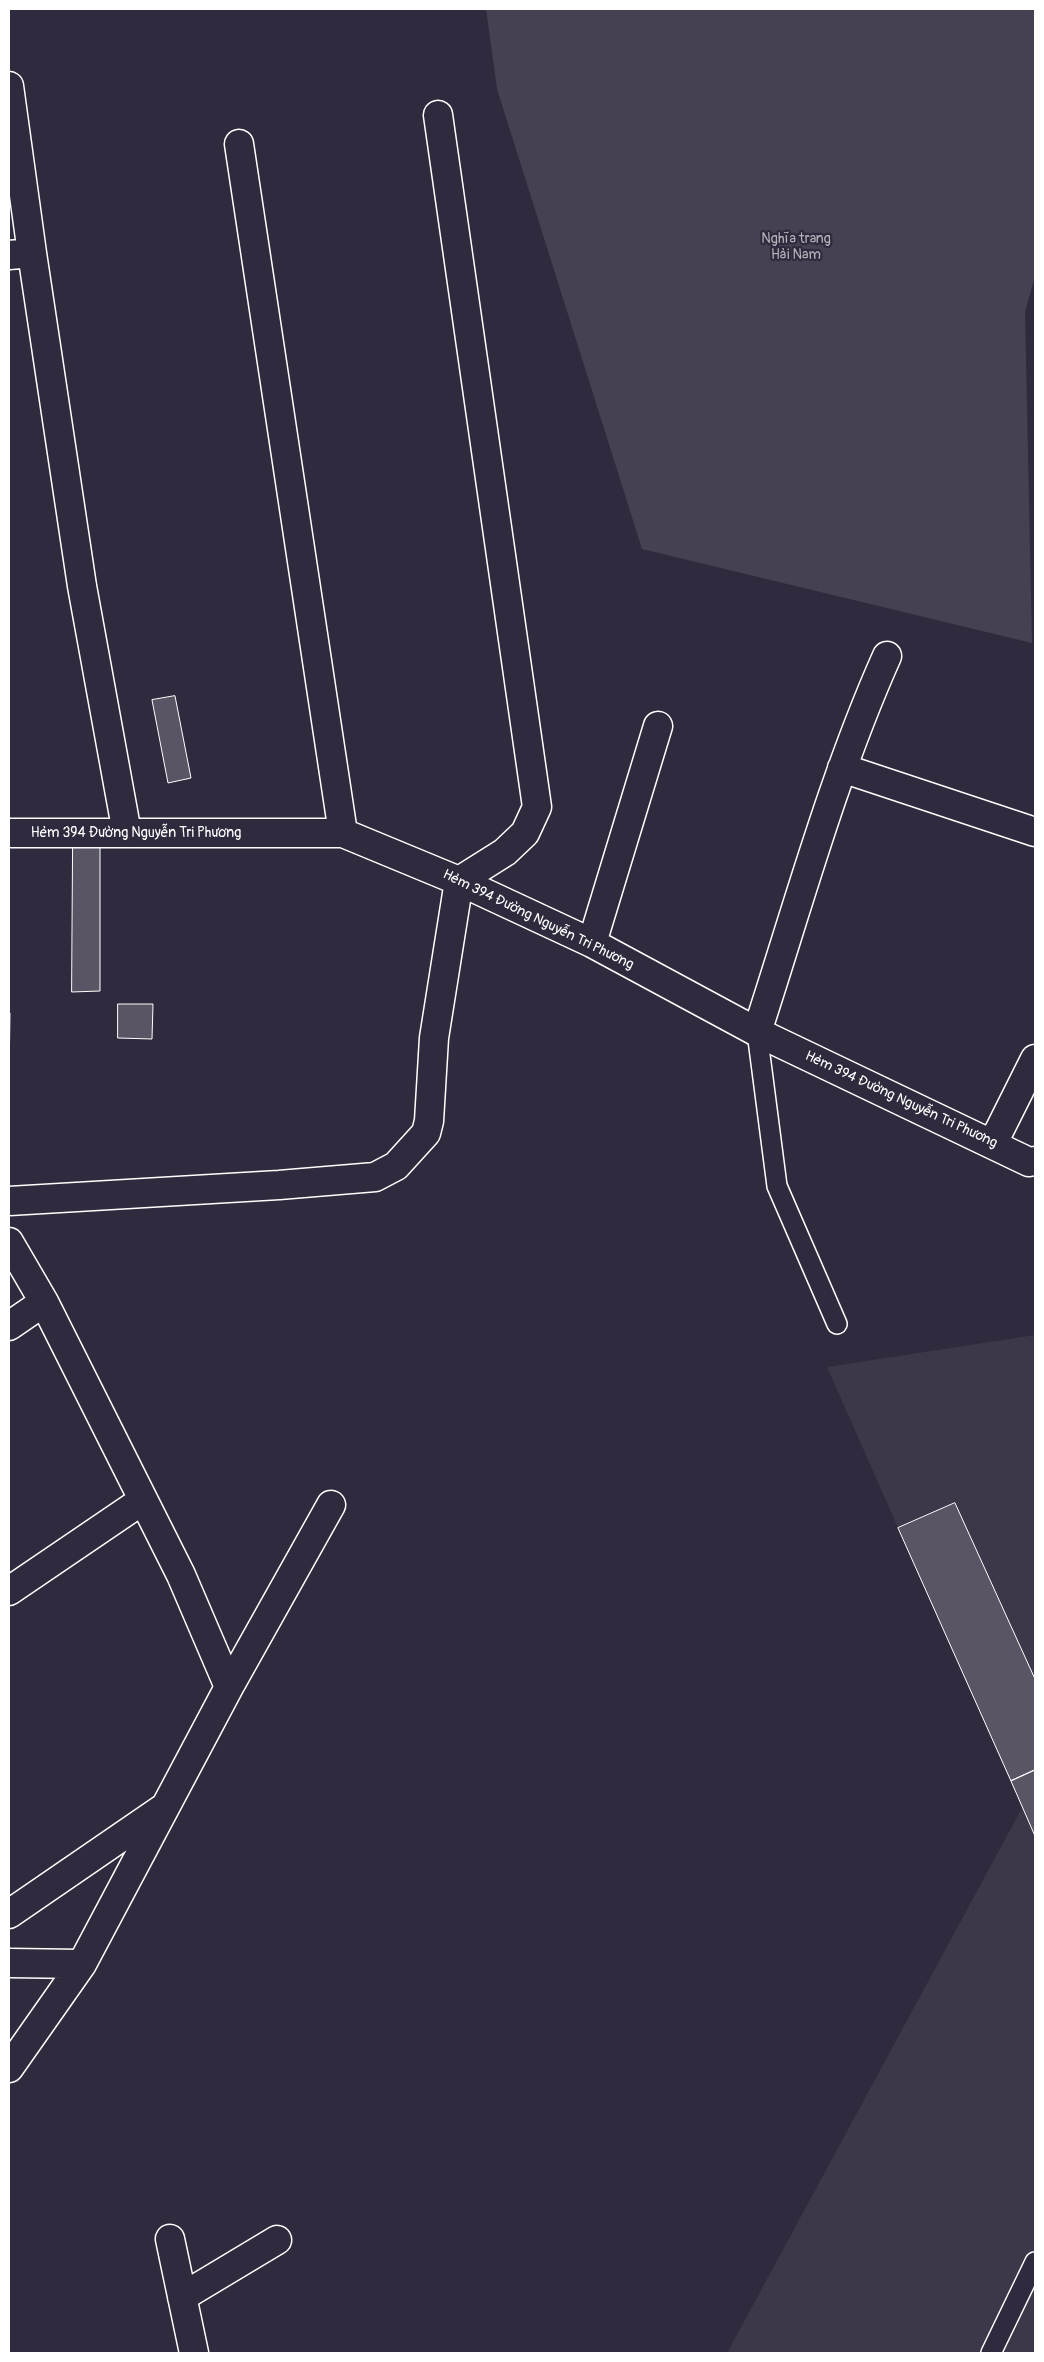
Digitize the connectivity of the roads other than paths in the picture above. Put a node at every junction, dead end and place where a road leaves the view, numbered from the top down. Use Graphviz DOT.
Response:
graph roads {
  1 [pos="9,86"];
  2 [pos="438,116"];
  3 [pos="239,144"];
  4 [pos="21,254"];
  5 [pos="888,656"];
  6 [pos="658,726"];
  7 [pos="842,768"];
  8 [pos="1035,832"];
  9 [pos="127,833"];
  10 [pos="343,833"];
  11 [pos="9,834"];
  12 [pos="459,881"];
  13 [pos="592,943"];
  14 [pos="757,1032"];
  15 [pos="1035,1059"];
  16 [pos="993,1143"];
  17 [pos="1032,1162"];
  18 [pos="9,1201"];
  19 [pos="9,1242"];
  20 [pos="44,1302"];
  21 [pos="837,1324"];
  22 [pos="9,1326"];
  23 [pos="144,1500"];
  24 [pos="331,1505"];
  25 [pos="9,1591"];
  26 [pos="230,1687"];
  27 [pos="167,1805"];
  28 [pos="9,1914"];
  29 [pos="9,1963"];
  30 [pos="82,1964"];
  31 [pos="9,2068"];
  32 [pos="170,2239"];
  33 [pos="277,2240"];
  34 [pos="1035,2262"];
  35 [pos="182,2297"];
  36 [pos="194,2353"];
  37 [pos="991,2353"];
  1 -- 4 [label="street"];
  2 -- 12 [label="street"];
  3 -- 10 [label="street"];
  4 -- 9 [label="street"];
  5 -- 7 [label="street"];
  6 -- 13 [label="street"];
  7 -- 8 [label="street"];
  7 -- 14 [label="street"];
  9 -- 10 [label="street, Hẻm 394 Đường Nguyễn Tri Phương"];
  9 -- 11 [label="street, Hẻm 394 Đường Nguyễn Tri Phương"];
  10 -- 12 [label="street, Hẻm 394 Đường Nguyễn Tri Phương"];
  12 -- 13 [label="street, Hẻm 394 Đường Nguyễn Tri Phương"];
  12 -- 18 [label="street"];
  13 -- 14 [label="street, Hẻm 394 Đường Nguyễn Tri Phương"];
  14 -- 16 [label="street, Hẻm 394 Đường Nguyễn Tri Phương"];
  14 -- 21 [label="lane"];
  15 -- 16 [label="street"];
  16 -- 17 [label="street, Hẻm 394 Đường Nguyễn Tri Phương"];
  19 -- 20 [label="street"];
  20 -- 22 [label="street"];
  20 -- 23 [label="street"];
  23 -- 25 [label="street"];
  23 -- 26 [label="street"];
  24 -- 26 [label="street"];
  26 -- 27 [label="street"];
  27 -- 28 [label="street"];
  27 -- 30 [label="street"];
  29 -- 30 [label="street"];
  30 -- 31 [label="street"];
  32 -- 35 [label="street"];
  33 -- 35 [label="street"];
  34 -- 37 [label="lane"];
  35 -- 36 [label="street"];
}
